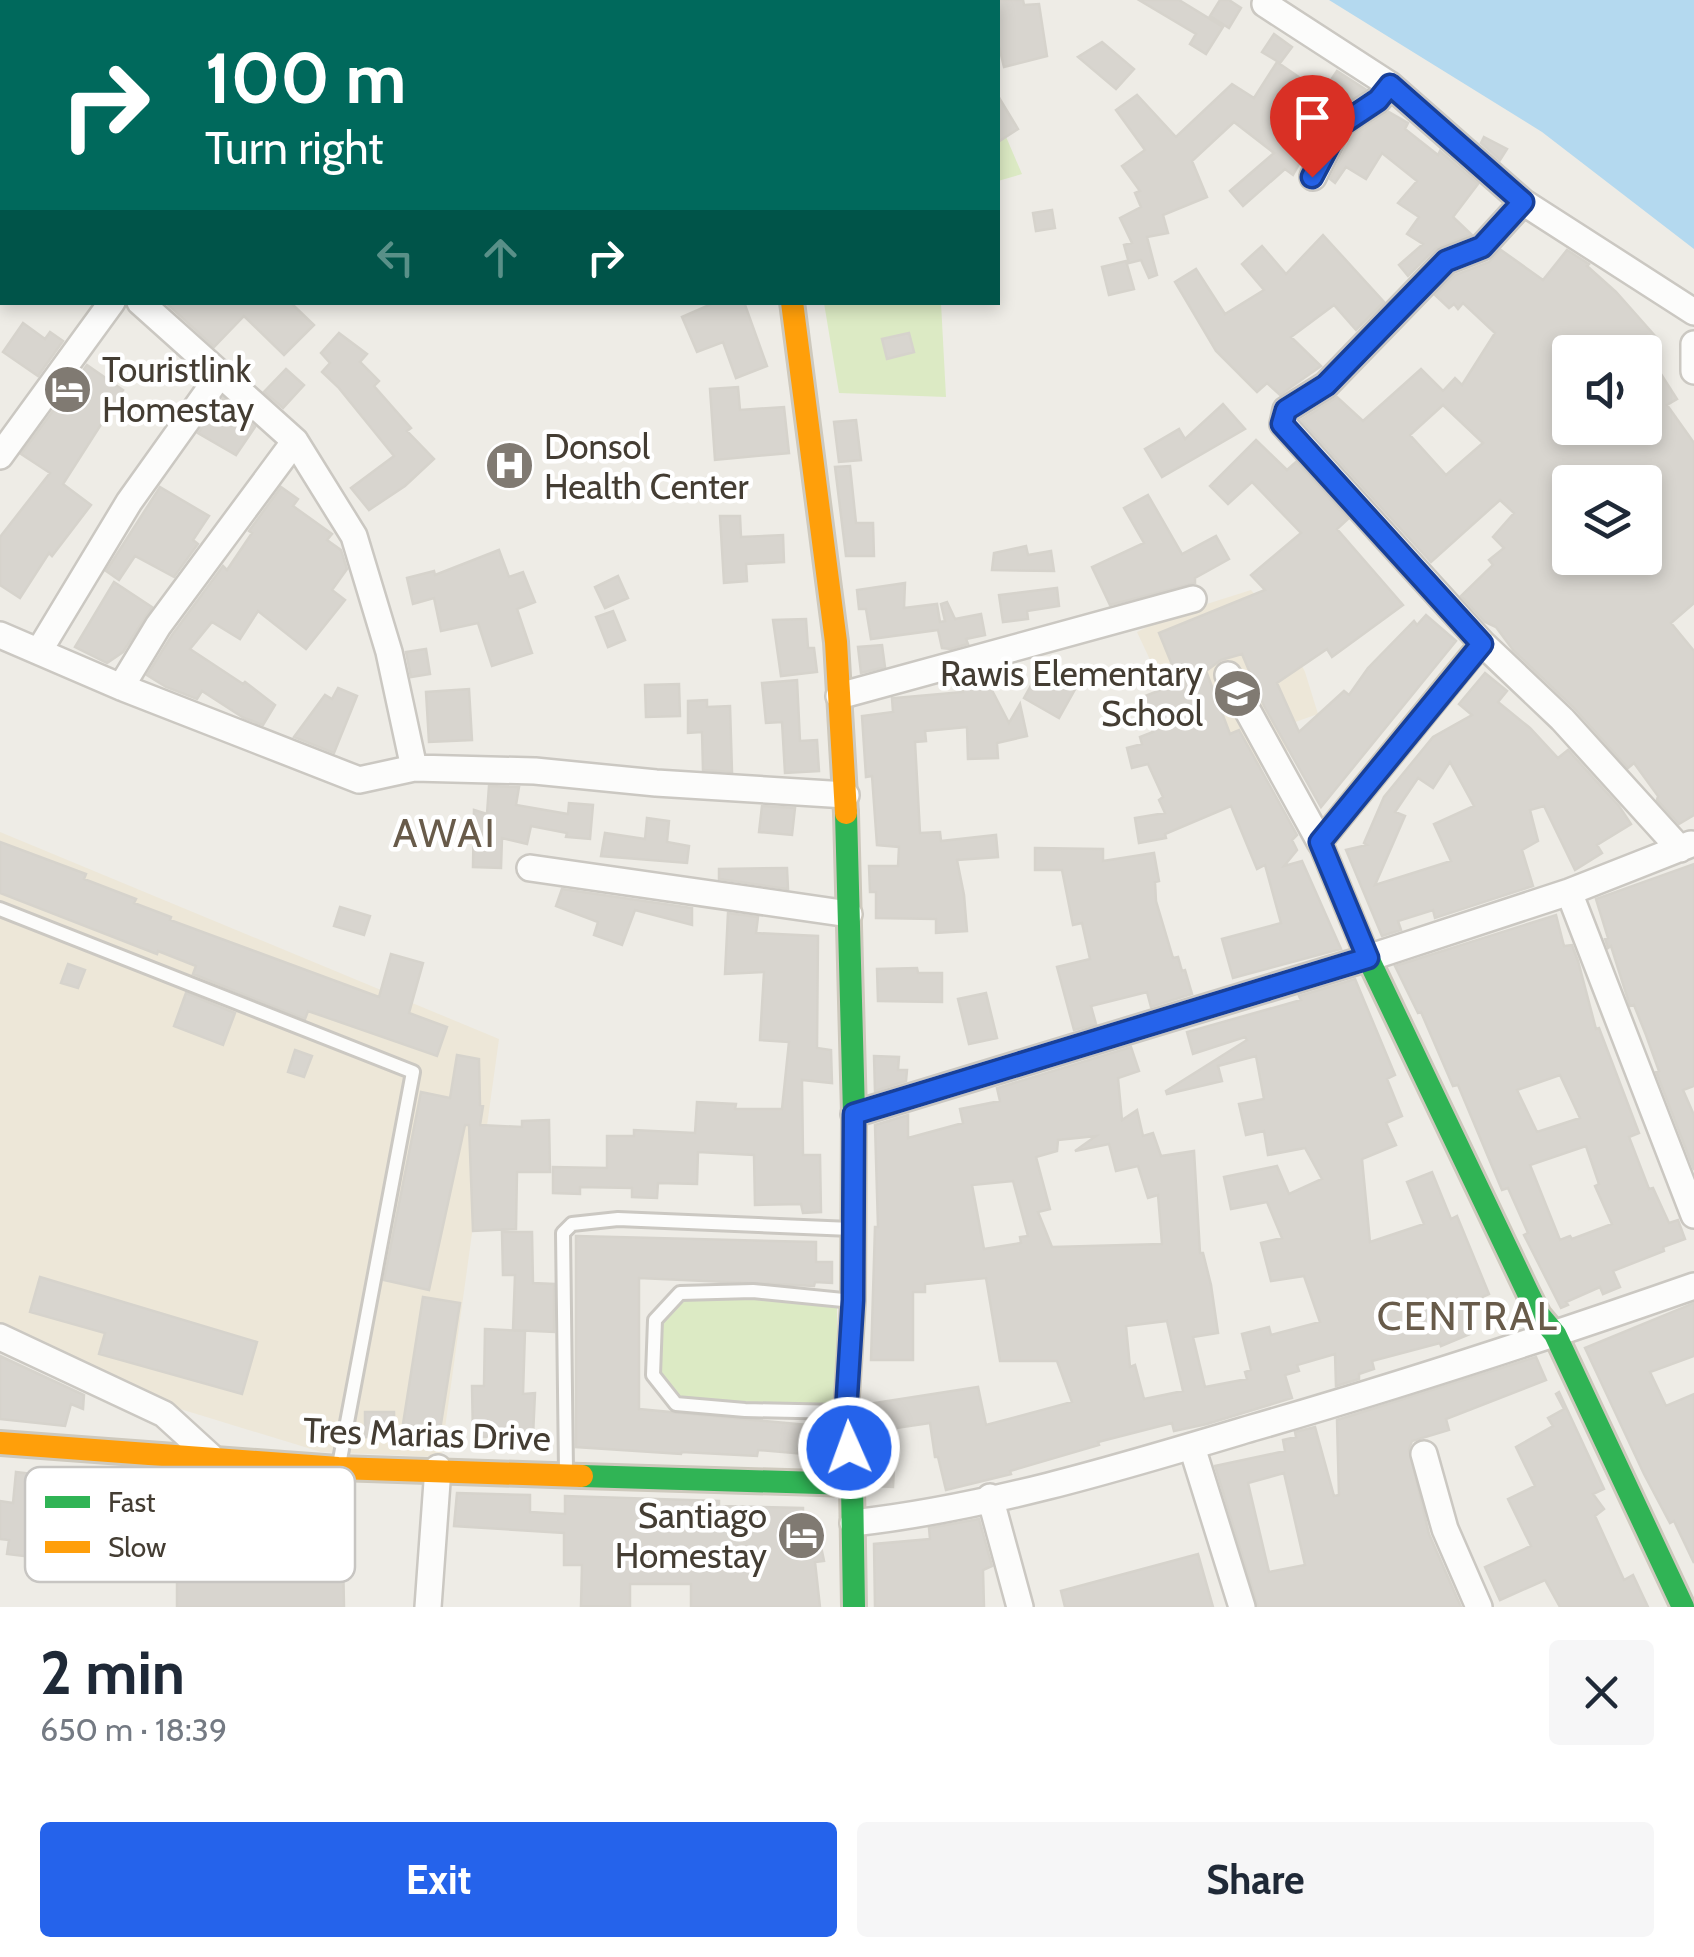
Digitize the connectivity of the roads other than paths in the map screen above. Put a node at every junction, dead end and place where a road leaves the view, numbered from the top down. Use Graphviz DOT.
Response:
graph roads {
  1 [pos="1265,4"];
  2 [pos="1390,85"];
  3 [pos="1312,177"];
  4 [pos="1523,202"];
  5 [pos="110,305"];
  6 [pos="143,305"];
  7 [pos="792,305"];
  8 [pos="1694,312"];
  9 [pos="1694,344"];
  10 [pos="1694,371"];
  11 [pos="220,373"];
  12 [pos="295,441"];
  13 [pos="0,456"];
  14 [pos="1193,599"];
  15 [pos="0,635"];
  16 [pos="1482,644"];
  17 [pos="39,651"];
  18 [pos="1228,675"];
  19 [pos="121,688"];
  20 [pos="840,696"];
  21 [pos="414,768"];
  22 [pos="846,801"];
  23 [pos="1320,842"];
  24 [pos="1687,846"];
  25 [pos="530,868"];
  26 [pos="1569,892"];
  27 [pos="0,909"];
  28 [pos="849,914"];
  29 [pos="1368,958"];
  30 [pos="854,1114"];
  31 [pos="1694,1215"];
  32 [pos="853,1229"];
  33 [pos="1694,1286"];
  34 [pos="853,1300"];
  35 [pos="1555,1334"];
  36 [pos="0,1337"];
  37 [pos="846,1412"];
  38 [pos="0,1443"];
  39 [pos="1192,1448"];
  40 [pos="1424,1454"];
  41 [pos="210,1456"];
  42 [pos="327,1467"];
  43 [pos="338,1467"];
  44 [pos="355,1468"];
  45 [pos="438,1468"];
  46 [pos="566,1475"];
  47 [pos="852,1484"];
  48 [pos="990,1497"];
  49 [pos="854,1523"];
  50 [pos="428,1607"];
  51 [pos="854,1607"];
  52 [pos="1020,1607"];
  53 [pos="1242,1607"];
  54 [pos="1479,1607"];
  55 [pos="1682,1607"];
  1 -- 2 [label="street"];
  2 -- 3 [label="street"];
  2 -- 4 [label="street"];
  4 -- 8 [label="street"];
  4 -- 16 [label="street"];
  5 -- 13 [label="street"];
  6 -- 11 [label="street"];
  7 -- 20 [label="main road"];
  9 -- 10 [label="street"];
  11 -- 12 [label="street"];
  11 -- 17 [label="street"];
  12 -- 19 [label="street"];
  12 -- 21 [label="street"];
  14 -- 20 [label="street"];
  15 -- 17 [label="street"];
  16 -- 23 [label="main road"];
  16 -- 24 [label="street"];
  17 -- 19 [label="street"];
  18 -- 23 [label="street"];
  19 -- 21 [label="street"];
  20 -- 22 [label="main road"];
  21 -- 22 [label="street"];
  22 -- 28 [label="main road"];
  23 -- 29 [label="main road"];
  24 -- 26 [label="street"];
  25 -- 28 [label="street"];
  26 -- 29 [label="street"];
  26 -- 31 [label="street"];
  27 -- 43 [label="lane"];
  28 -- 30 [label="main road"];
  29 -- 30 [label="street"];
  29 -- 35 [label="main road"];
  30 -- 32 [label="main road"];
  32 -- 34 [label="main road"];
  32 -- 46 [label="lane"];
  33 -- 35 [label="street"];
  34 -- 37 [label="main road"];
  34 -- 37 [label="lane"];
  35 -- 39 [label="street"];
  35 -- 55 [label="main road"];
  36 -- 41 [label="street"];
  37 -- 47 [label="main road"];
  38 -- 41 [label="main road, Tres Marias Drive"];
  39 -- 48 [label="street"];
  39 -- 53 [label="street"];
  40 -- 54 [label="street"];
  41 -- 42 [label="main road, Tres Marias Drive"];
  44 -- 45 [label="main road, Tres Marias Drive"];
  45 -- 46 [label="main road, Tres Marias Drive"];
  45 -- 50 [label="street"];
  46 -- 47 [label="main road, Tres Marias Drive"];
  47 -- 49 [label="main road"];
  48 -- 49 [label="street"];
  48 -- 52 [label="street"];
  49 -- 51 [label="main road"];
}
